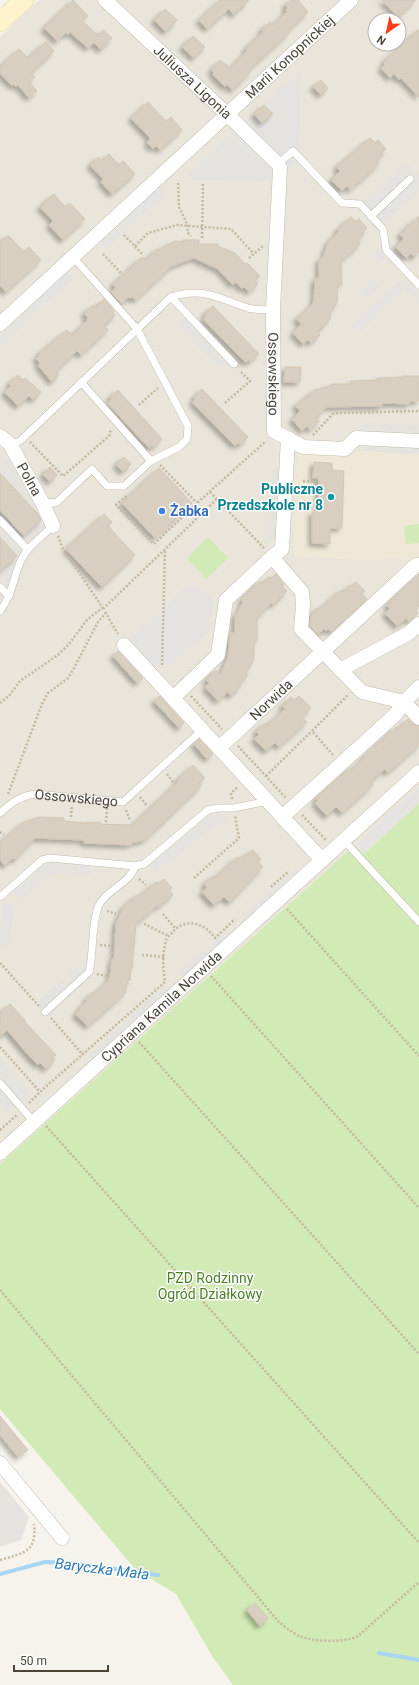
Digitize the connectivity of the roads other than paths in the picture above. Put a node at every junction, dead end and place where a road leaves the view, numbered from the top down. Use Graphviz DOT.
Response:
graph roads {
  1 [pos="24,0"];
  2 [pos="105,0"];
  3 [pos="351,0"];
  4 [pos="0,22"];
  5 [pos="228,115"];
  6 [pos="278,164"];
  7 [pos="410,179"];
  8 [pos="371,216"];
  9 [pos="73,257"];
  10 [pos="419,285"];
  11 [pos="171,297"];
  12 [pos="273,310"];
  13 [pos="0,324"];
  14 [pos="137,329"];
  15 [pos="234,364"];
  16 [pos="81,382"];
  17 [pos="288,438"];
  18 [pos="5,440"];
  19 [pos="419,440"];
  20 [pos="151,461"];
  21 [pos="42,502"];
  22 [pos="0,520"];
  23 [pos="53,526"];
  24 [pos="27,549"];
  25 [pos="272,557"];
  26 [pos="419,565"];
  27 [pos="0,587"];
  28 [pos="9,596"];
  29 [pos="0,611"];
  30 [pos="419,624"];
  31 [pos="124,645"];
  32 [pos="323,652"];
  33 [pos="340,670"];
  34 [pos="419,687"];
  35 [pos="174,698"];
  36 [pos="404,702"];
  37 [pos="419,718"];
  38 [pos="202,730"];
  39 [pos="219,748"];
  40 [pos="419,772"];
  41 [pos="268,801"];
  42 [pos="2,812"];
  43 [pos="282,817"];
  44 [pos="350,847"];
  45 [pos="322,860"];
  46 [pos="135,866"];
  47 [pos="0,897"];
  48 [pos="419,922"];
  49 [pos="45,1012"];
  50 [pos="0,1083"];
  51 [pos="36,1120"];
  52 [pos="0,1153"];
  53 [pos="0,1463"];
  54 [pos="62,1538"];
  1 -- 4 [label="street"];
  2 -- 5 [label="street, Juliusza Ligonia"];
  3 -- 5 [label="street, Marii Konopnickiej"];
  5 -- 6 [label="street, Juliusza Ligonia"];
  5 -- 9 [label="street"];
  6 -- 8 [label="lane"];
  6 -- 12 [label="street, Ossowskiego"];
  7 -- 8 [label="lane"];
  8 -- 10 [label="lane"];
  9 -- 13 [label="street"];
  9 -- 14 [label="lane"];
  11 -- 12 [label="lane"];
  11 -- 14 [label="lane"];
  11 -- 15 [label="lane"];
  12 -- 17 [label="street, Ossowskiego"];
  14 -- 16 [label="lane"];
  14 -- 20 [label="lane"];
  16 -- 18 [label="lane"];
  16 -- 20 [label="lane"];
  17 -- 19 [label="street, Ossowskiego"];
  17 -- 25 [label="street"];
  18 -- 21 [label="street, Polna"];
  20 -- 21 [label="lane"];
  21 -- 23 [label="street, Polna"];
  22 -- 24 [label="lane"];
  23 -- 24 [label="lane"];
  24 -- 28 [label="lane"];
  25 -- 32 [label="street"];
  25 -- 35 [label="street"];
  26 -- 32 [label="street, Norwida"];
  27 -- 28 [label="lane"];
  28 -- 29 [label="lane"];
  30 -- 33 [label="street"];
  31 -- 35 [label="street"];
  32 -- 33 [label="street"];
  32 -- 39 [label="street, Norwida"];
  33 -- 36 [label="street"];
  34 -- 36 [label="street"];
  35 -- 38 [label="street"];
  36 -- 37 [label="street"];
  36 -- 43 [label="street"];
  38 -- 39 [label="street"];
  38 -- 42 [label="lane, Ossowskiego"];
  39 -- 41 [label="street"];
  40 -- 45 [label="street, Cypriana Kamila Norwida"];
  41 -- 43 [label="street"];
  41 -- 46 [label="lane"];
  43 -- 45 [label="street"];
  44 -- 48 [label="lane"];
  45 -- 51 [label="street, Cypriana Kamila Norwida"];
  46 -- 47 [label="lane"];
  46 -- 49 [label="lane"];
  50 -- 51 [label="lane"];
  51 -- 52 [label="street, Cypriana Kamila Norwida"];
  53 -- 54 [label="street"];
}
